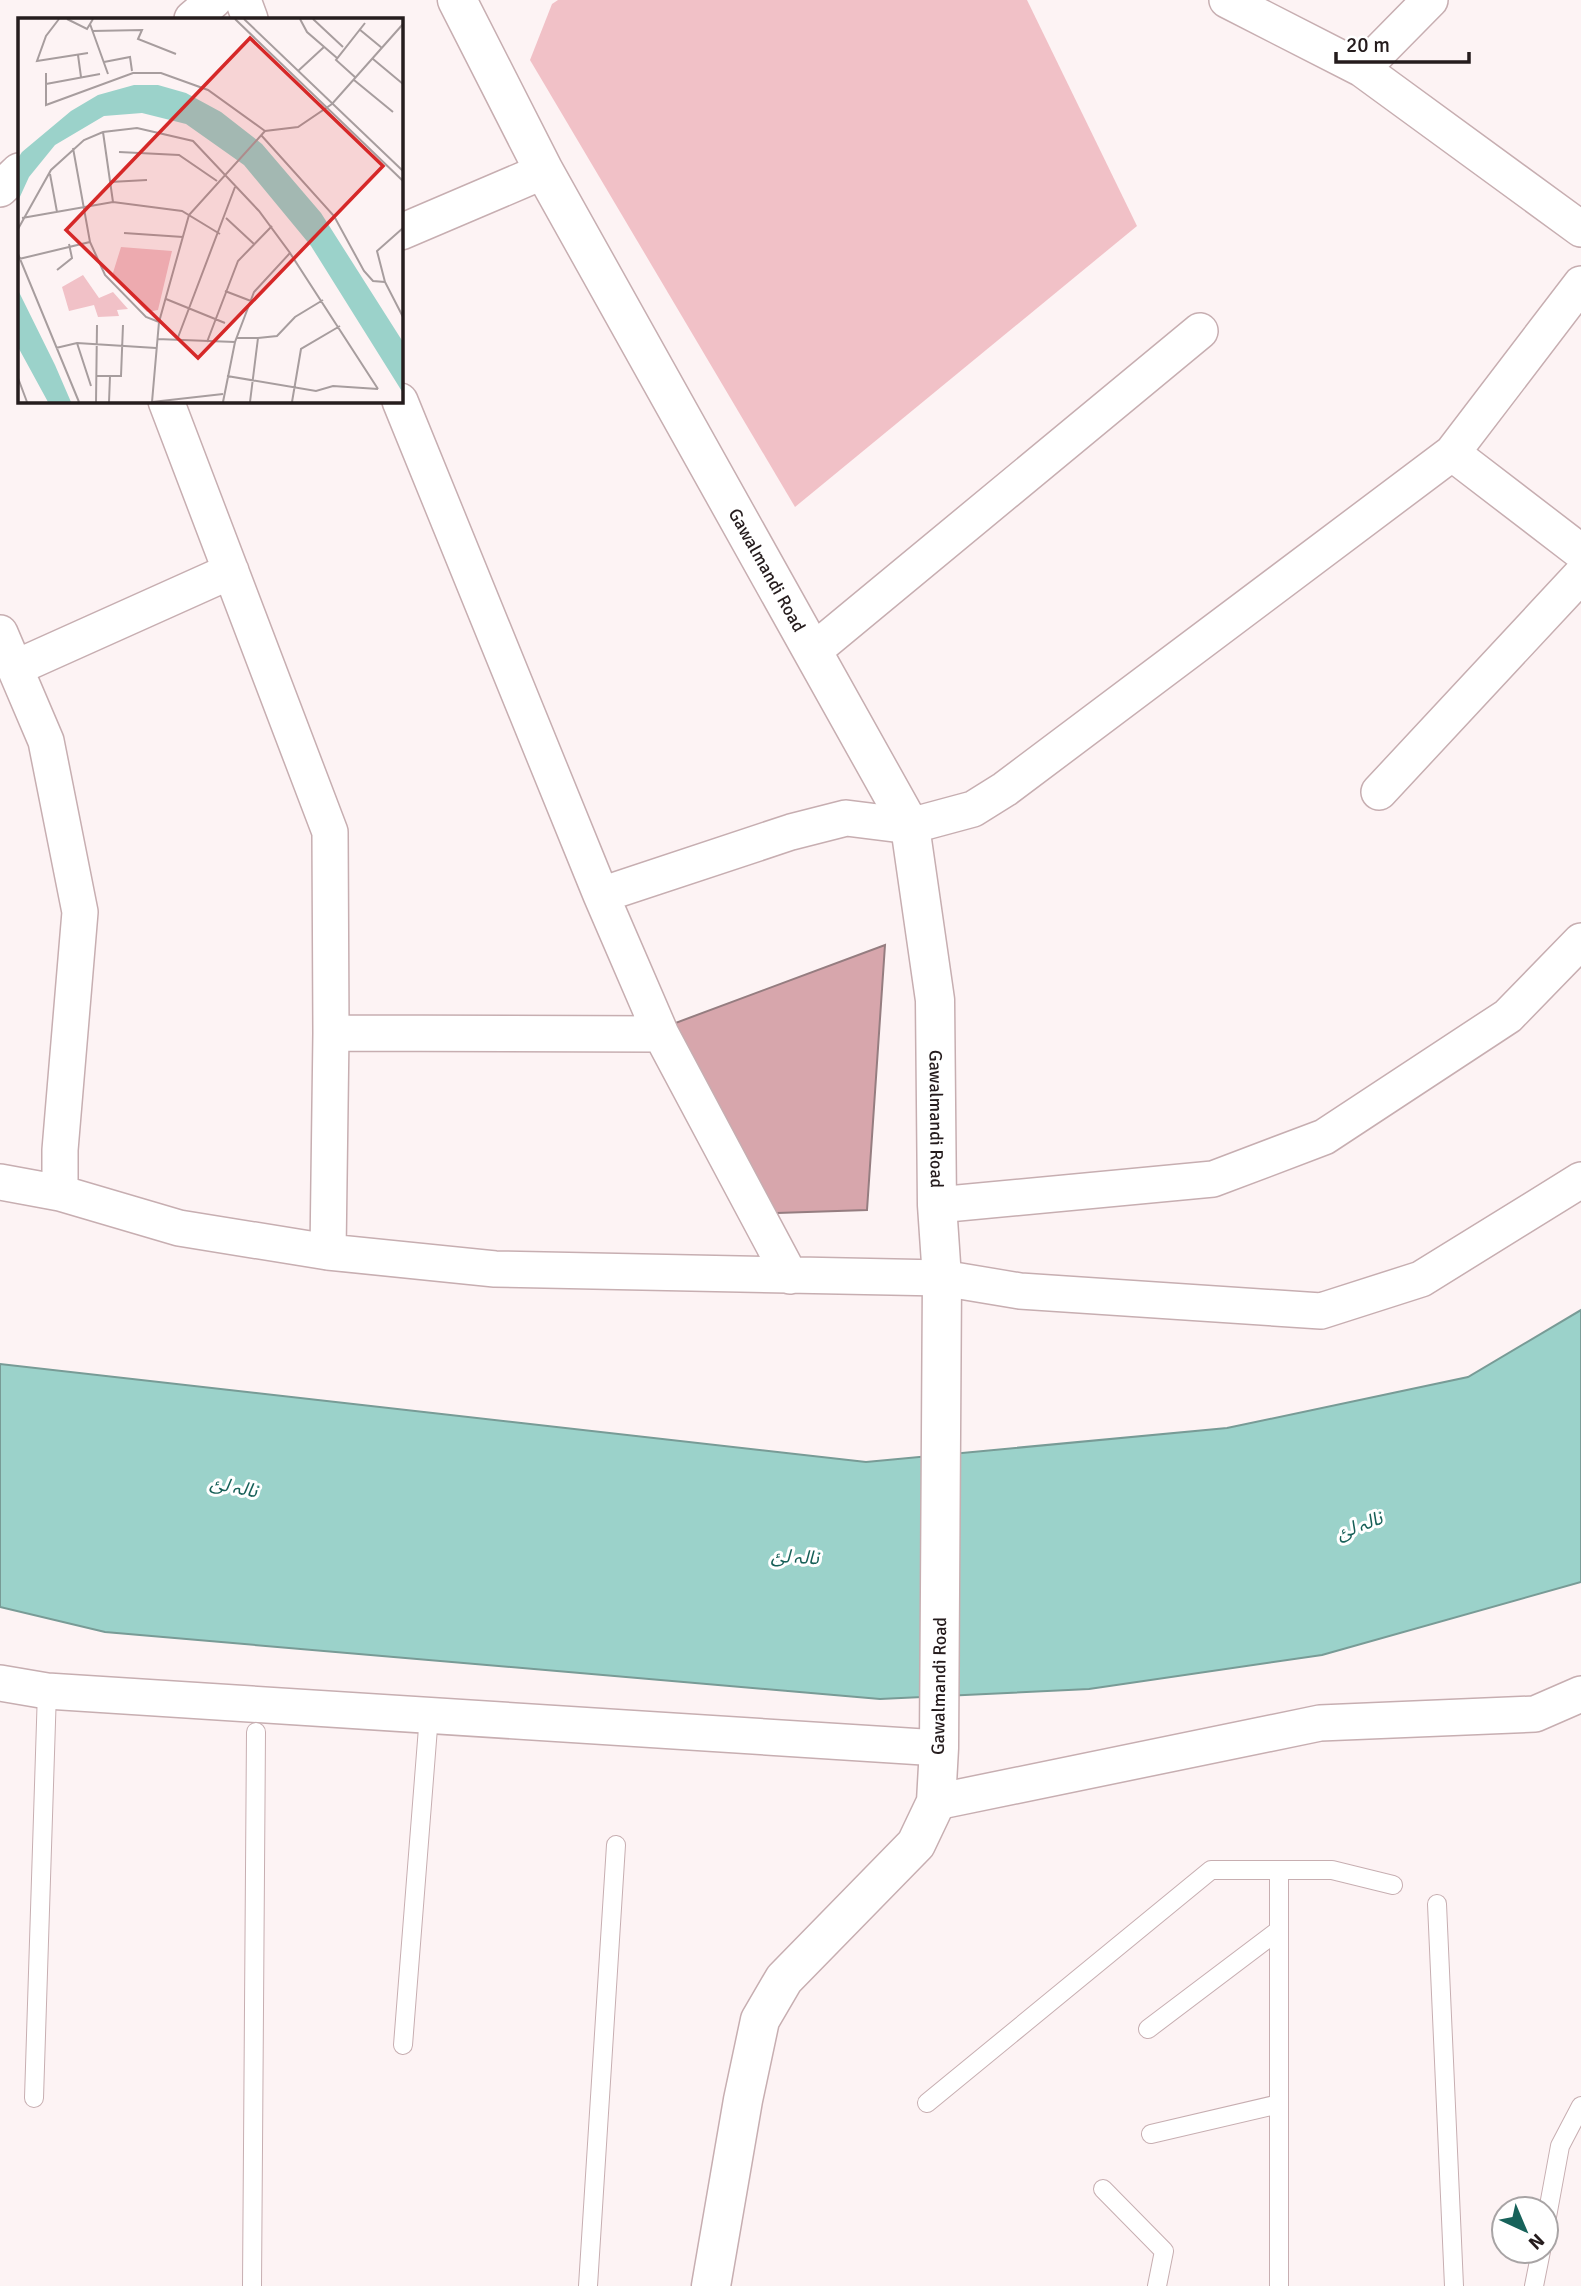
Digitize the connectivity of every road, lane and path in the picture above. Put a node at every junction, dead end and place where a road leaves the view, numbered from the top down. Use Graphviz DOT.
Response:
graph roads {
  1 [pos="214,0"];
  2 [pos="243,0"];
  3 [pos="457,0"];
  4 [pos="1227,0"];
  5 [pos="1430,0"];
  6 [pos="193,18"];
  7 [pos="250,18"];
  8 [pos="1362,69"];
  9 [pos="544,171"];
  10 [pos="18,172"];
  11 [pos="0,189"];
  12 [pos="1581,229"];
  13 [pos="402,232"];
  14 [pos="1581,284"];
  15 [pos="1200,331"];
  16 [pos="166,402"];
  17 [pos="400,402"];
  18 [pos="1452,453"];
  19 [pos="1581,552"];
  20 [pos="231,571"];
  21 [pos="1581,575"];
  22 [pos="0,633"];
  23 [pos="812,652"];
  24 [pos="15,668"];
  25 [pos="1379,792"];
  26 [pos="911,827"];
  27 [pos="601,895"];
  28 [pos="1581,941"];
  29 [pos="331,1033"];
  30 [pos="662,1034"];
  31 [pos="1581,1180"];
  32 [pos="0,1182"];
  33 [pos="60,1193"];
  34 [pos="937,1205"];
  35 [pos="328,1252"];
  36 [pos="790,1276"];
  37 [pos="942,1278"];
  38 [pos="0,1683"];
  39 [pos="47,1691"];
  40 [pos="1581,1694"];
  41 [pos="429,1715"];
  42 [pos="256,1732"];
  43 [pos="939,1748"];
  44 [pos="936,1801"];
  45 [pos="616,1845"];
  46 [pos="1279,1870"];
  47 [pos="1393,1885"];
  48 [pos="1437,1904"];
  49 [pos="1279,1930"];
  50 [pos="1148,2029"];
  51 [pos="403,2045"];
  52 [pos="34,2098"];
  53 [pos="927,2103"];
  54 [pos="1279,2104"];
  55 [pos="1581,2106"];
  56 [pos="1151,2134"];
  57 [pos="1103,2189"];
  58 [pos="1551,2195"];
  59 [pos="1538,2265"];
  60 [pos="252,2286"];
  61 [pos="588,2286"];
  62 [pos="711,2286"];
  63 [pos="1157,2286"];
  64 [pos="1279,2286"];
  65 [pos="1454,2286"];
  66 [pos="1534,2286"];
  1 -- 6 [label="street"];
  2 -- 7 [label="street"];
  3 -- 9 [label="street, Gawalmandi Road"];
  4 -- 8 [label="street"];
  5 -- 8 [label="street"];
  8 -- 12 [label="street"];
  9 -- 13 [label="street"];
  9 -- 23 [label="street, Gawalmandi Road"];
  10 -- 11 [label="street"];
  14 -- 18 [label="street"];
  15 -- 23 [label="street"];
  16 -- 20 [label="street"];
  17 -- 27 [label="street"];
  18 -- 19 [label="street"];
  18 -- 26 [label="street"];
  20 -- 24 [label="street"];
  20 -- 29 [label="street"];
  21 -- 25 [label="street"];
  22 -- 24 [label="street"];
  23 -- 26 [label="street, Gawalmandi Road"];
  24 -- 33 [label="street"];
  26 -- 27 [label="street"];
  26 -- 34 [label="street, Gawalmandi Road"];
  27 -- 30 [label="street"];
  28 -- 34 [label="street"];
  29 -- 30 [label="street"];
  29 -- 35 [label="street"];
  30 -- 36 [label="street"];
  31 -- 37 [label="street"];
  32 -- 33 [label="street"];
  33 -- 35 [label="street"];
  34 -- 37 [label="street, Gawalmandi Road"];
  35 -- 36 [label="street"];
  36 -- 37 [label="street"];
  37 -- 43 [label="street, Gawalmandi Road"];
  38 -- 39 [label="street"];
  39 -- 41 [label="street"];
  39 -- 52 [label="lane"];
  40 -- 44 [label="street"];
  41 -- 43 [label="street"];
  41 -- 51 [label="lane"];
  42 -- 60 [label="lane"];
  43 -- 44 [label="street, Gawalmandi Road"];
  44 -- 62 [label="street, Gawalmandi Road"];
  45 -- 61 [label="lane"];
  46 -- 47 [label="lane"];
  46 -- 49 [label="lane"];
  46 -- 53 [label="lane"];
  48 -- 65 [label="lane"];
  49 -- 50 [label="lane"];
  49 -- 54 [label="lane"];
  54 -- 56 [label="lane"];
  54 -- 64 [label="lane"];
  55 -- 58 [label="lane"];
  57 -- 63 [label="lane"];
  59 -- 66 [label="lane"];
}
